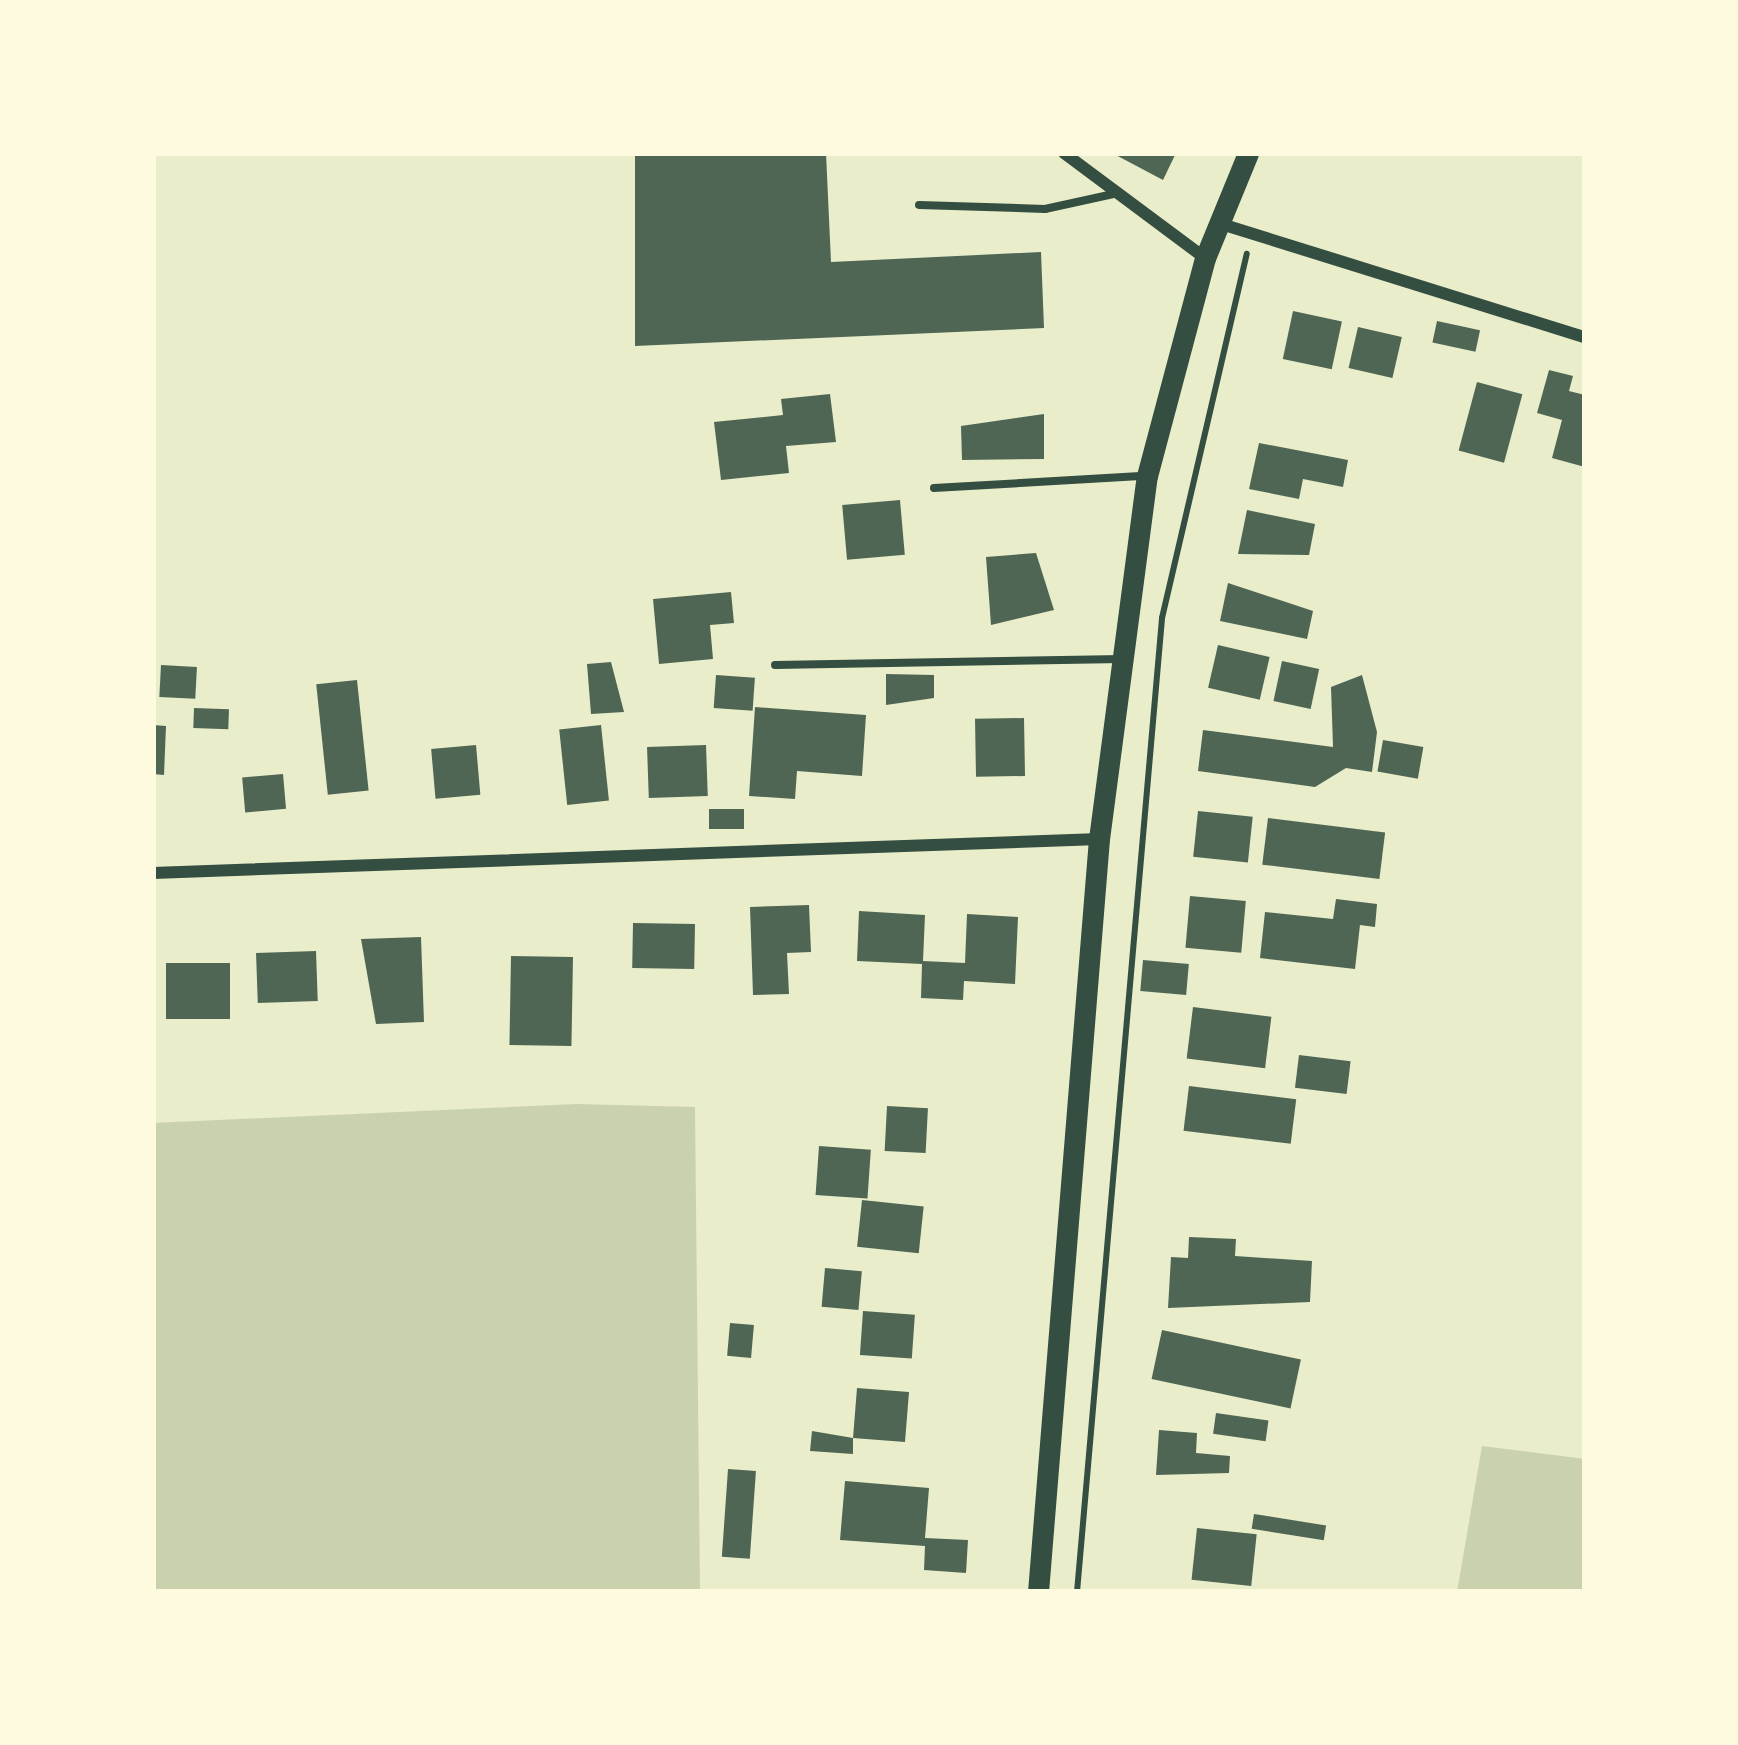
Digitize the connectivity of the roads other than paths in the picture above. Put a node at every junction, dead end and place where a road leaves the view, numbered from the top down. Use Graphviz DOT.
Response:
graph roads {
  1 [pos="1064,153"];
  2 [pos="1248,153"];
  3 [pos="1113,194"];
  4 [pos="919,205"];
  5 [pos="1218,223"];
  6 [pos="1205,258"];
  7 [pos="1585,337"];
  8 [pos="1147,476"];
  9 [pos="934,488"];
  10 [pos="1124,658"];
  11 [pos="775,665"];
  12 [pos="1099,839"];
  13 [pos="153,873"];
  14 [pos="1038,1592"];
  1 -- 3 [label="street"];
  2 -- 5 [label="main road"];
  3 -- 4 [label="lane"];
  3 -- 6 [label="street"];
  5 -- 6 [label="main road"];
  5 -- 7 [label="street"];
  6 -- 8 [label="main road"];
  8 -- 9 [label="lane"];
  8 -- 10 [label="main road"];
  10 -- 11 [label="lane"];
  10 -- 12 [label="main road"];
  12 -- 13 [label="street"];
  12 -- 14 [label="main road"];
}
